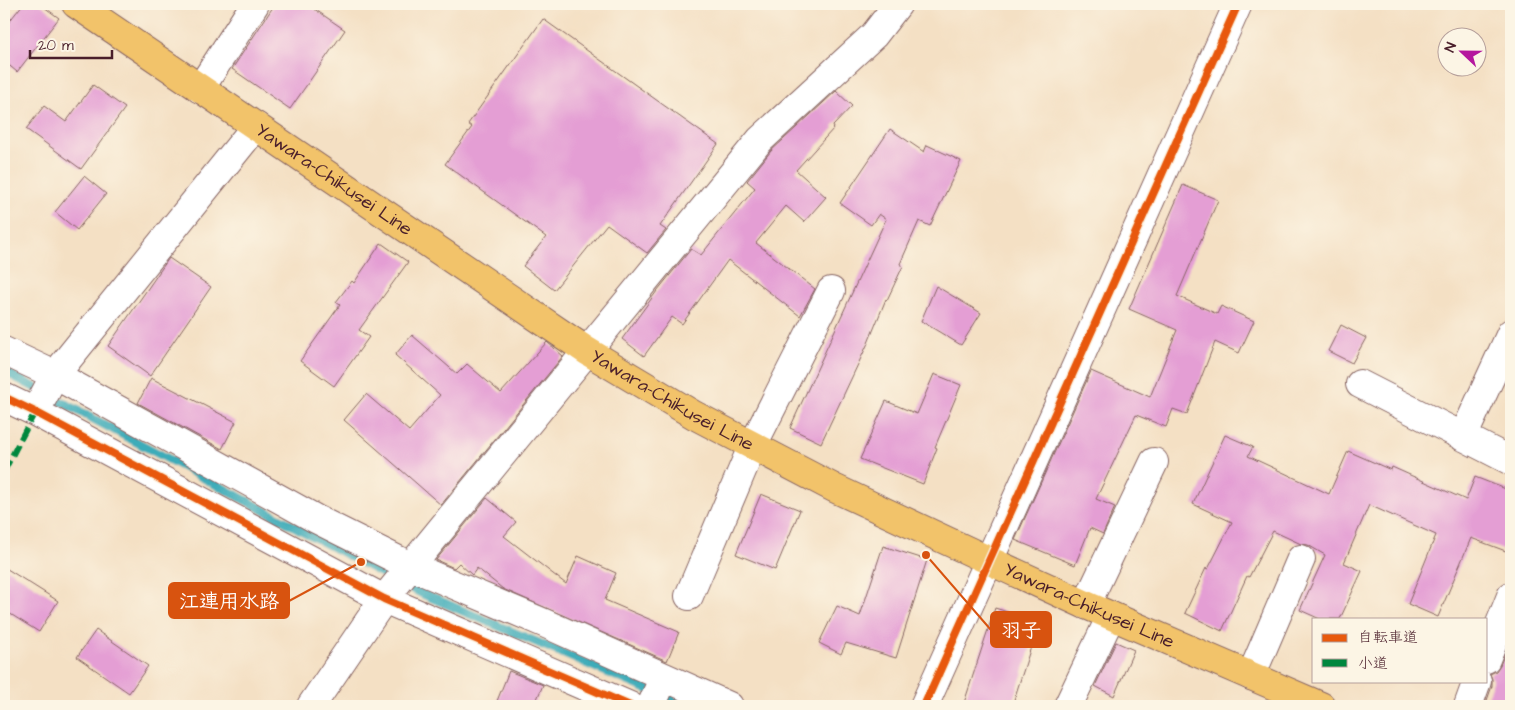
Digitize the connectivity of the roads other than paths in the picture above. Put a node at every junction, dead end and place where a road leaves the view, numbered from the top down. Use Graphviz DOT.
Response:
graph roads {
  1 [pos="256,4"];
  2 [pos="898,4"];
  3 [pos="1238,4"];
  4 [pos="79,5"];
  5 [pos="200,89"];
  6 [pos="256,126"];
  7 [pos="831,291"];
  8 [pos="1511,333"];
  9 [pos="4,351"];
  10 [pos="587,351"];
  11 [pos="55,375"];
  12 [pos="1360,384"];
  13 [pos="4,397"];
  14 [pos="35,412"];
  15 [pos="1463,436"];
  16 [pos="752,447"];
  17 [pos="1511,461"];
  18 [pos="1154,462"];
  19 [pos="1301,558"];
  20 [pos="990,561"];
  21 [pos="410,566"];
  22 [pos="689,596"];
  23 [pos="1511,596"];
  24 [pos="384,599"];
  25 [pos="1086,605"];
  26 [pos="1111,616"];
  27 [pos="1488,654"];
  28 [pos="1251,676"];
  29 [pos="664,677"];
  30 [pos="1477,682"];
  31 [pos="311,706"];
  32 [pos="630,706"];
  33 [pos="651,706"];
  34 [pos="729,706"];
  35 [pos="924,706"];
  36 [pos="1068,706"];
  37 [pos="1321,706"];
  38 [pos="1468,706"];
  1 -- 5 [label="street"];
  2 -- 10 [label="street"];
  3 -- 20 [label="street"];
  4 -- 5 [label="main road, Yawara-Chikusei Line"];
  5 -- 6 [label="main road, Yawara-Chikusei Line"];
  6 -- 10 [label="main road, Yawara-Chikusei Line"];
  6 -- 11 [label="street"];
  7 -- 16 [label="street"];
  8 -- 15 [label="street"];
  9 -- 11 [label="street"];
  10 -- 16 [label="main road, Yawara-Chikusei Line"];
  10 -- 21 [label="street"];
  11 -- 14 [label="street"];
  11 -- 21 [label="street"];
  12 -- 15 [label="street"];
  13 -- 14 [label="street"];
  14 -- 24 [label="street"];
  15 -- 17 [label="street"];
  16 -- 20 [label="main road, Yawara-Chikusei Line"];
  16 -- 22 [label="street"];
  18 -- 25 [label="street"];
  19 -- 28 [label="street"];
  20 -- 25 [label="main road, Yawara-Chikusei Line"];
  20 -- 35 [label="street"];
  21 -- 24 [label="street"];
  21 -- 29 [label="street"];
  23 -- 27 [label="street"];
  24 -- 31 [label="street"];
  24 -- 32 [label="street"];
  25 -- 26 [label="main road, Yawara-Chikusei Line"];
  26 -- 28 [label="main road, Yawara-Chikusei Line"];
  26 -- 36 [label="street"];
  28 -- 37 [label="main road, Yawara-Chikusei Line"];
  29 -- 33 [label="street"];
  29 -- 34 [label="street"];
  30 -- 38 [label="street"];
}
